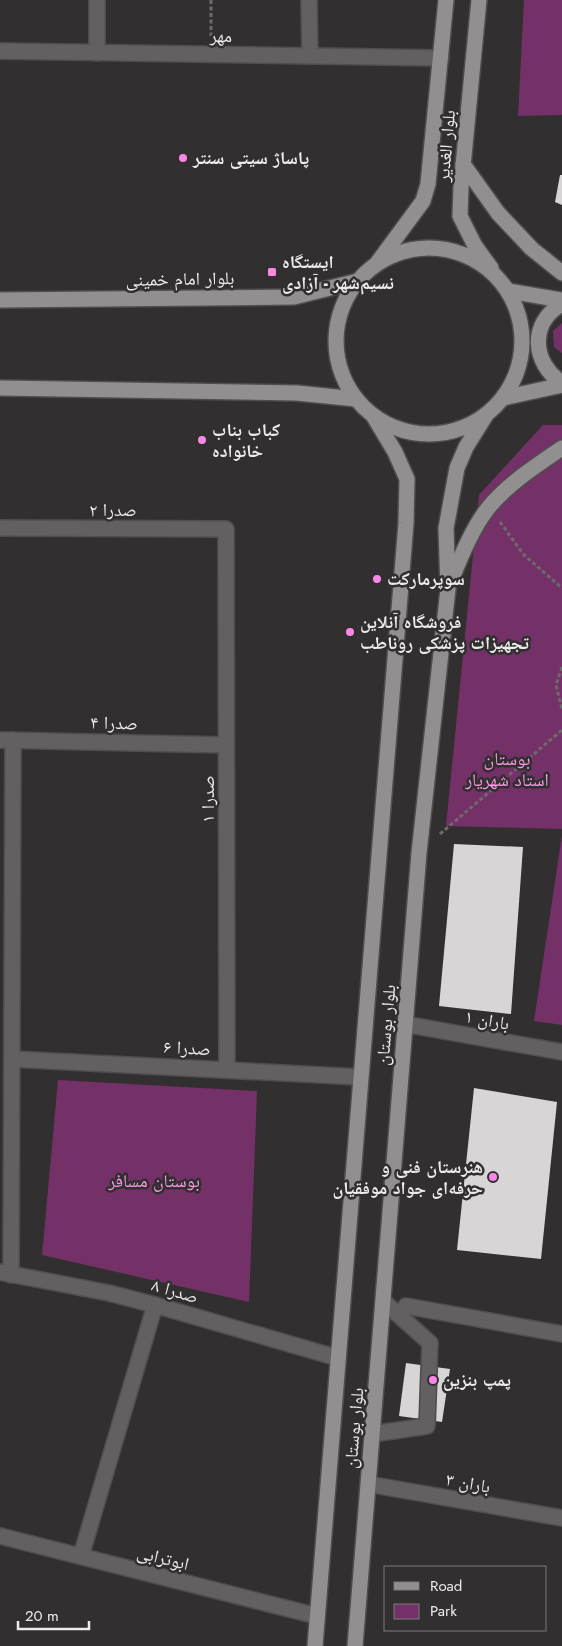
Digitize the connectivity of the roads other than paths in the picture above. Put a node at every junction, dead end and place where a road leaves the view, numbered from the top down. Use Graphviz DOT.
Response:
graph roads {
  1 [pos="97,0"];
  2 [pos="309,0"];
  3 [pos="446,0"];
  4 [pos="479,0"];
  5 [pos="0,51"];
  6 [pos="97,52"];
  7 [pos="310,56"];
  8 [pos="441,58"];
  9 [pos="463,164"];
  10 [pos="376,265"];
  11 [pos="562,273"];
  12 [pos="358,281"];
  13 [pos="505,287"];
  14 [pos="0,300"];
  15 [pos="562,300"];
  16 [pos="562,304"];
  17 [pos="562,384"];
  18 [pos="0,388"];
  19 [pos="503,398"];
  20 [pos="356,399"];
  21 [pos="486,415"];
  22 [pos="374,417"];
  23 [pos="562,448"];
  24 [pos="0,528"];
  25 [pos="226,529"];
  26 [pos="448,589"];
  27 [pos="6,740"];
  28 [pos="226,745"];
  29 [pos="404,1024"];
  30 [pos="562,1052"];
  31 [pos="12,1059"];
  32 [pos="227,1069"];
  33 [pos="360,1077"];
  34 [pos="6,1273"];
  35 [pos="382,1301"];
  36 [pos="155,1305"];
  37 [pos="406,1306"];
  38 [pos="562,1334"];
  39 [pos="338,1358"];
  40 [pos="372,1434"];
  41 [pos="368,1484"];
  42 [pos="562,1518"];
  43 [pos="0,1536"];
  44 [pos="82,1556"];
  45 [pos="317,1616"];
  46 [pos="315,1646"];
  47 [pos="355,1646"];
  1 -- 6 [label="street"];
  2 -- 7 [label="street"];
  3 -- 8 [label="main road, بلوار الغدیر"];
  4 -- 9 [label="main road, بلوار الغدیر"];
  5 -- 6 [label="street, مهر"];
  6 -- 7 [label="street, مهر"];
  7 -- 8 [label="street, مهر"];
  8 -- 10 [label="main road, بلوار الغدیر"];
  9 -- 11 [label="main road"];
  9 -- 13 [label="main road, بلوار الغدیر"];
  10 -- 12 [label="main road"];
  10 -- 13 [label="main road"];
  12 -- 14 [label="main road, بلوار امام خمینی"];
  12 -- 20 [label="main road"];
  13 -- 15 [label="main road"];
  13 -- 19 [label="main road"];
  16 -- 17 [label="main road"];
  17 -- 19 [label="main road"];
  18 -- 20 [label="main road"];
  19 -- 21 [label="main road"];
  20 -- 22 [label="main road"];
  21 -- 22 [label="main road"];
  21 -- 26 [label="main road, بلوار بوستان"];
  22 -- 33 [label="main road, بلوار بوستان"];
  23 -- 26 [label="main road"];
  24 -- 25 [label="street, صدرا ۲"];
  25 -- 28 [label="street, صدرا ۱"];
  26 -- 29 [label="main road, بلوار بوستان"];
  27 -- 28 [label="street, صدرا ۴"];
  27 -- 31 [label="street"];
  28 -- 32 [label="street, صدرا ۱"];
  29 -- 30 [label="street, باران ۱"];
  29 -- 35 [label="main road, بلوار بوستان"];
  31 -- 32 [label="street, صدرا ۶"];
  31 -- 34 [label="street"];
  32 -- 33 [label="street, صدرا ۶"];
  33 -- 39 [label="main road, بلوار بوستان"];
  34 -- 36 [label="street, صدرا ۸"];
  35 -- 40 [label="main road, بلوار بوستان"];
  35 -- 40 [label="street"];
  36 -- 39 [label="street, صدرا ۸"];
  36 -- 44 [label="street"];
  37 -- 38 [label="street"];
  39 -- 45 [label="main road, بلوار بوستان"];
  40 -- 41 [label="main road, بلوار بوستان"];
  41 -- 42 [label="street, باران ۳"];
  41 -- 47 [label="main road, بلوار بوستان"];
  43 -- 44 [label="street, ابوترابی"];
  44 -- 45 [label="street, ابوترابی"];
  45 -- 46 [label="main road, بلوار بوستان"];
}
